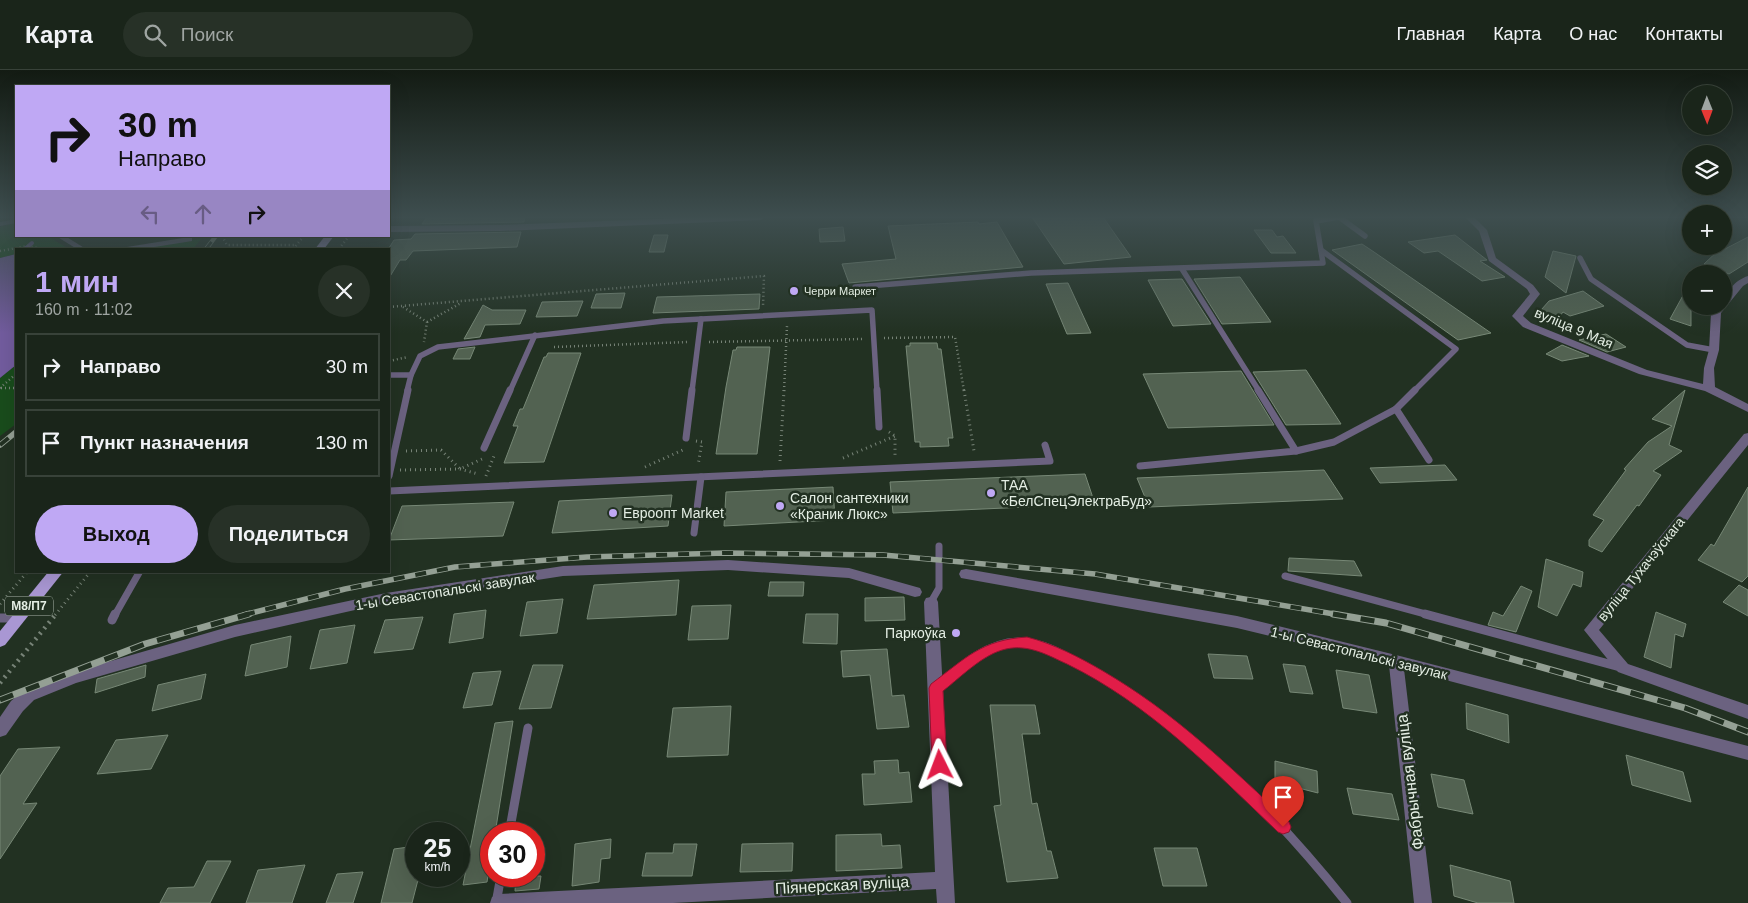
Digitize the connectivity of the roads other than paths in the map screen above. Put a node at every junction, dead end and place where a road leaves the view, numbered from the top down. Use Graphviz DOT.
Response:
graph roads {
  1 [pos="1322,256"];
  2 [pos="1329,256"];
  3 [pos="1491,256"];
  4 [pos="1580,258"];
  5 [pos="1182,269"];
  6 [pos="1748,279"];
  7 [pos="855,287"];
  8 [pos="1732,294"];
  9 [pos="1716,315"];
  10 [pos="701,319"];
  11 [pos="535,335"];
  12 [pos="1714,350"];
  13 [pos="390,375"];
  14 [pos="411,375"];
  15 [pos="1709,389"];
  16 [pos="1396,408"];
  17 [pos="1748,409"];
  18 [pos="879,427"];
  19 [pos="1748,437"];
  20 [pos="686,438"];
  21 [pos="1045,445"];
  22 [pos="484,448"];
  23 [pos="1296,452"];
  24 [pos="1429,460"];
  25 [pos="1140,466"];
  26 [pos="390,468"];
  27 [pos="700,476"];
  28 [pos="390,491"];
  29 [pos="694,533"];
  30 [pos="940,546"];
  31 [pos="55,573"];
  32 [pos="139,573"];
  33 [pos="966,574"];
  34 [pos="1285,576"];
  35 [pos="915,592"];
  36 [pos="931,602"];
  37 [pos="0,618"];
  38 [pos="19,618"];
  39 [pos="112,620"];
  40 [pos="0,641"];
  41 [pos="1396,661"];
  42 [pos="1623,668"];
  43 [pos="936,688"];
  44 [pos="1748,712"];
  45 [pos="528,728"];
  46 [pos="0,730"];
  47 [pos="1748,753"];
  48 [pos="511,822"];
  49 [pos="945,880"];
  50 [pos="500,887"];
  51 [pos="498,903"];
  52 [pos="946,903"];
  53 [pos="1346,903"];
  54 [pos="1423,903"];
  1 -- 5 [label="lane"];
  2 -- 16 [label="lane"];
  3 -- 15 [label="street, вуліца 9 Мая"];
  4 -- 12 [label="lane"];
  5 -- 7 [label="lane"];
  5 -- 23 [label="lane"];
  6 -- 8 [label="street"];
  9 -- 12 [label="street"];
  10 -- 11 [label="lane"];
  10 -- 18 [label="lane"];
  10 -- 20 [label="lane"];
  11 -- 14 [label="lane"];
  11 -- 22 [label="lane"];
  12 -- 15 [label="street"];
  13 -- 14 [label="lane"];
  14 -- 26 [label="lane"];
  15 -- 17 [label="street, вуліца 9 Мая"];
  16 -- 23 [label="lane"];
  16 -- 24 [label="lane"];
  19 -- 42 [label="street, вуліца Тухачэўскага"];
  21 -- 27 [label="lane"];
  23 -- 25 [label="lane"];
  27 -- 28 [label="lane"];
  27 -- 29 [label="lane"];
  30 -- 36 [label="lane"];
  31 -- 38 [label="main road, М8/П7"];
  32 -- 39 [label="lane"];
  33 -- 41 [label="street, 1-ы Севастопальскі завулак"];
  34 -- 42 [label="lane"];
  35 -- 46 [label="street, 1-ы Севастопальскі завулак"];
  36 -- 43 [label="street"];
  37 -- 38 [label="lane"];
  38 -- 40 [label="main road, М8/П7"];
  41 -- 47 [label="street, 1-ы Севастопальскі завулак"];
  41 -- 54 [label="street, Фабрычная вуліца"];
  42 -- 44 [label="street"];
  43 -- 49 [label="street"];
  43 -- 53 [label="lane"];
  45 -- 48 [label="lane"];
  49 -- 51 [label="street, Піянерская вуліца"];
  49 -- 52 [label="street"];
  50 -- 51 [label="lane"];
}
